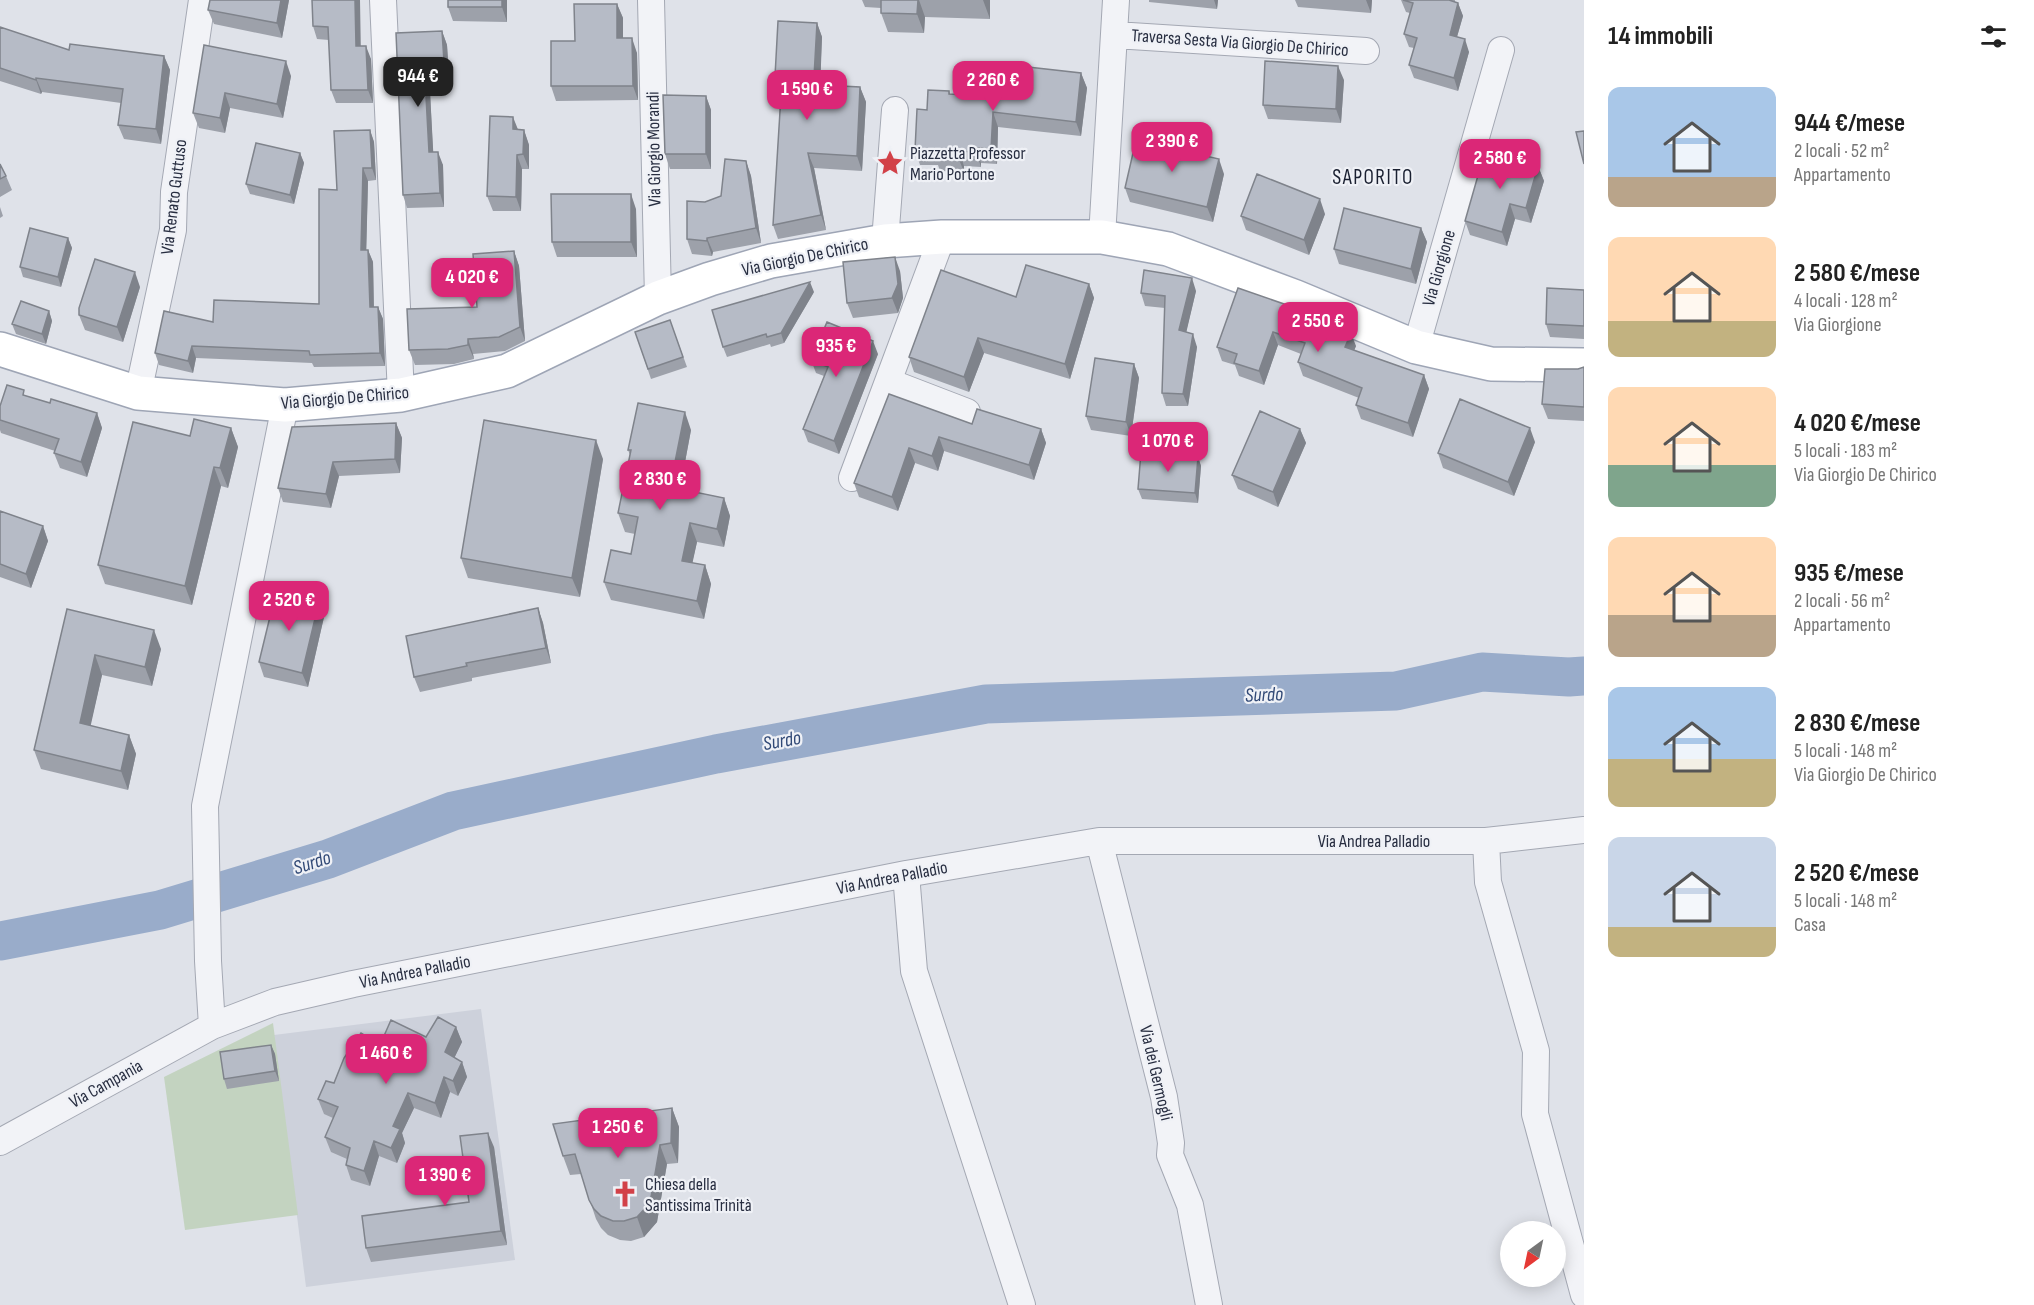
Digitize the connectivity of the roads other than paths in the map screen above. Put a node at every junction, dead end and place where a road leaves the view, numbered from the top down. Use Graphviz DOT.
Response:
graph roads {
  1 [pos="202,0"];
  2 [pos="383,0"];
  3 [pos="651,0"];
  4 [pos="1116,0"];
  5 [pos="1115,35"];
  6 [pos="1501,50"];
  7 [pos="1366,51"];
  8 [pos="895,110"];
  9 [pos="942,237"];
  10 [pos="1102,237"];
  11 [pos="885,241"];
  12 [pos="657,298"];
  13 [pos="1416,347"];
  14 [pos="2,354"];
  15 [pos="1584,365"];
  16 [pos="889,382"];
  17 [pos="138,393"];
  18 [pos="401,395"];
  19 [pos="285,405"];
  20 [pos="967,412"];
  21 [pos="852,478"];
  22 [pos="1584,830"];
  23 [pos="1099,841"];
  24 [pos="1486,841"];
  25 [pos="906,874"];
  26 [pos="212,1026"];
  27 [pos="0,1142"];
  28 [pos="1584,1295"];
  29 [pos="1022,1305"];
  30 [pos="1209,1305"];
  1 -- 17 [label="street, Via Renato Guttuso"];
  2 -- 18 [label="street"];
  3 -- 12 [label="street, Via Giorgio Morandi"];
  4 -- 5 [label="street, Traversa Sesta Via Giorgio De Chirico"];
  5 -- 7 [label="street, Traversa Sesta Via Giorgio De Chirico"];
  5 -- 10 [label="street, Traversa Sesta Via Giorgio De Chirico"];
  6 -- 13 [label="street, Via Giorgione"];
  8 -- 11 [label="street"];
  9 -- 10 [label="main road, Via Giorgio De Chirico"];
  9 -- 11 [label="main road, Via Giorgio De Chirico"];
  9 -- 16 [label="street"];
  10 -- 13 [label="main road, Via Giorgio De Chirico"];
  11 -- 12 [label="main road, Via Giorgio De Chirico"];
  12 -- 18 [label="main road, Via Giorgio De Chirico"];
  13 -- 15 [label="main road, Via Giorgio De Chirico"];
  14 -- 17 [label="main road, Via Giorgio De Chirico"];
  16 -- 20 [label="street"];
  16 -- 21 [label="street"];
  17 -- 19 [label="main road, Via Giorgio De Chirico"];
  18 -- 19 [label="main road, Via Giorgio De Chirico"];
  19 -- 26 [label="street"];
  22 -- 24 [label="street, Via Andrea Palladio"];
  23 -- 24 [label="street, Via Andrea Palladio"];
  23 -- 25 [label="street, Via Andrea Palladio"];
  23 -- 30 [label="street, Via dei Germogli"];
  24 -- 28 [label="street"];
  25 -- 26 [label="street, Via Andrea Palladio"];
  25 -- 29 [label="street"];
  26 -- 27 [label="street, Via Campania"];
}
